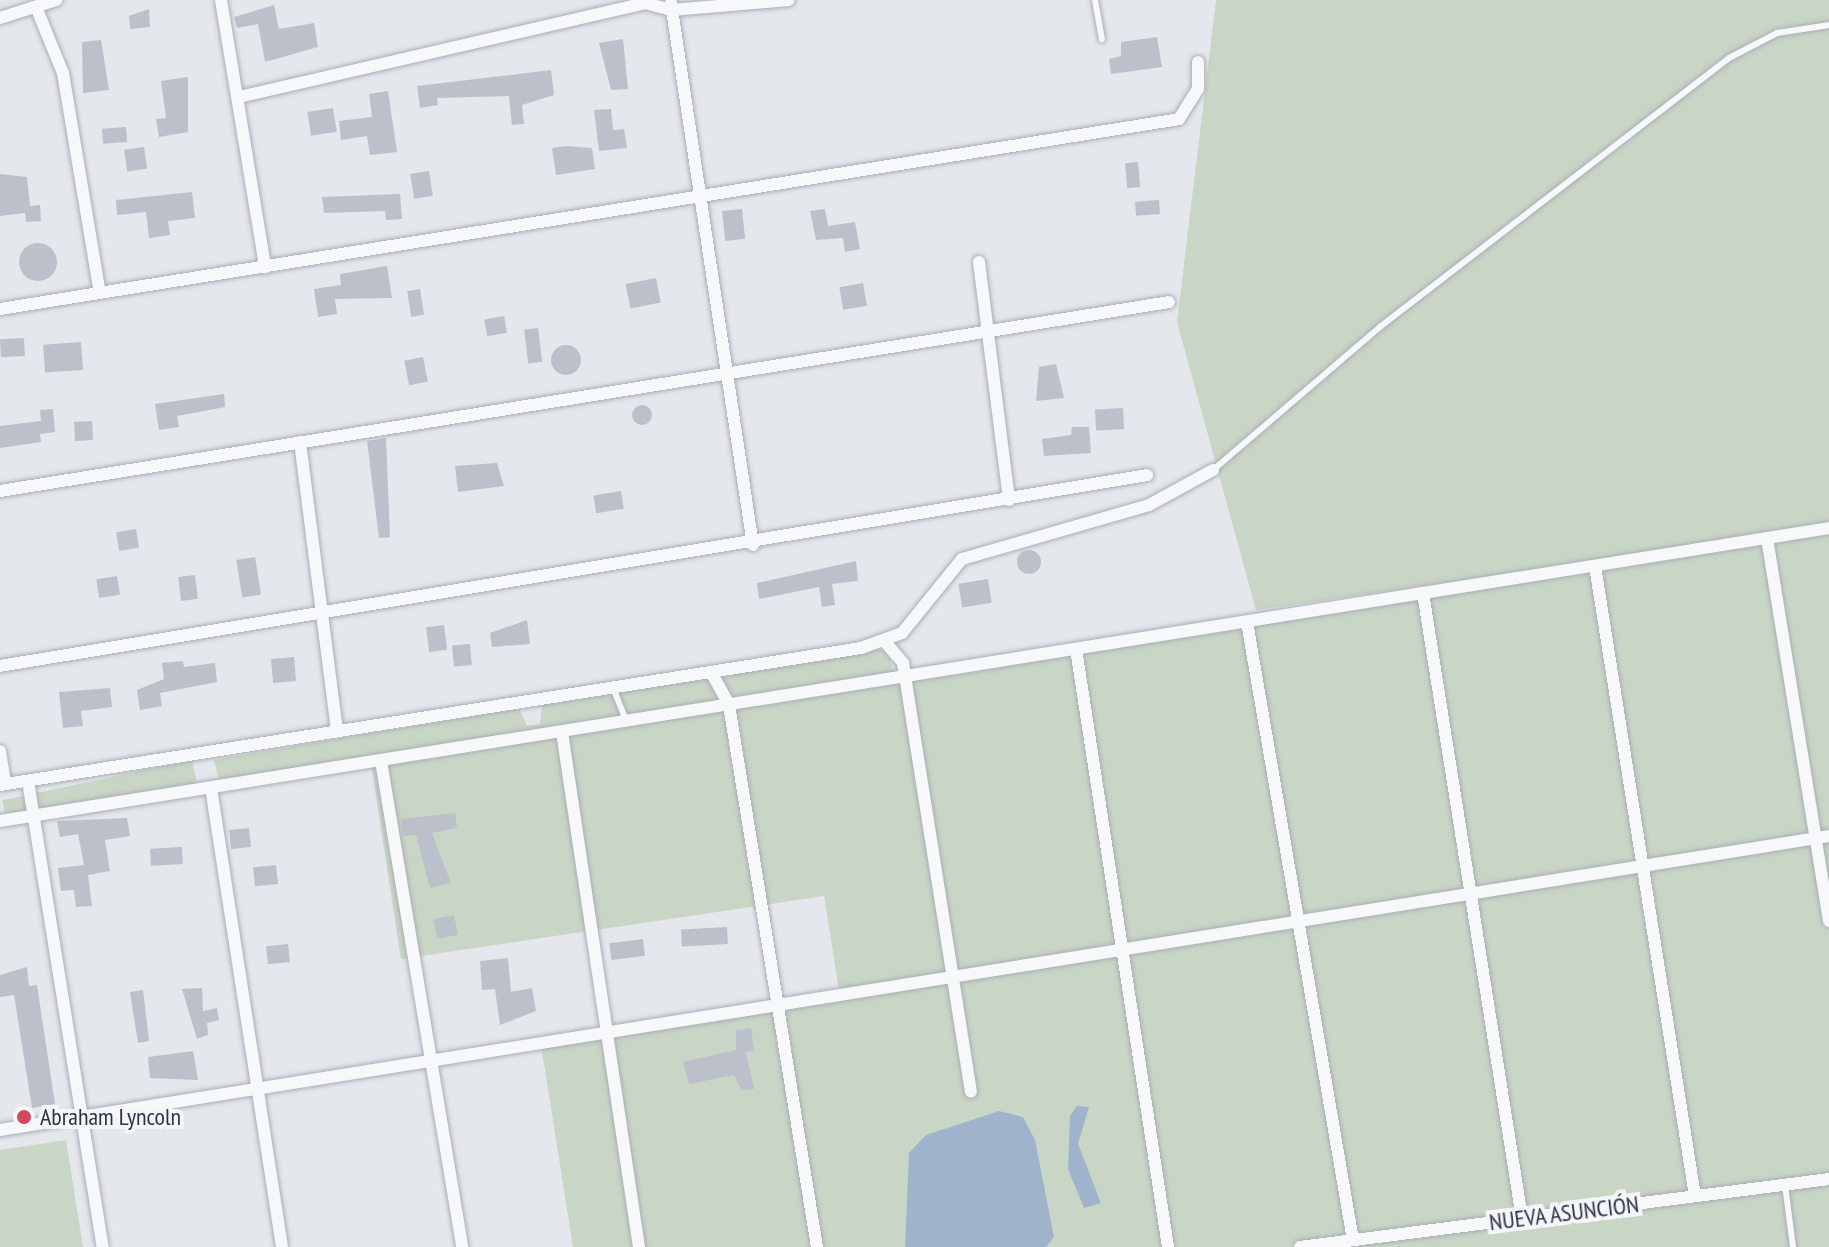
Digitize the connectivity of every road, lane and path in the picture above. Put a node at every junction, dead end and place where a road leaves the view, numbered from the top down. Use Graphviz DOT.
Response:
graph roads {
  1 [pos="56,0"];
  2 [pos="221,0"];
  3 [pos="789,0"];
  4 [pos="1095,0"];
  5 [pos="671,5"];
  6 [pos="36,7"];
  7 [pos="0,18"];
  8 [pos="1829,25"];
  9 [pos="1102,39"];
  10 [pos="1198,62"];
  11 [pos="239,97"];
  12 [pos="702,197"];
  13 [pos="979,262"];
  14 [pos="265,267"];
  15 [pos="100,293"];
  16 [pos="1169,302"];
  17 [pos="0,309"];
  18 [pos="985,330"];
  19 [pos="728,373"];
  20 [pos="300,442"];
  21 [pos="1213,470"];
  22 [pos="1147,475"];
  23 [pos="0,491"];
  24 [pos="1009,500"];
  25 [pos="1829,528"];
  26 [pos="1767,538"];
  27 [pos="753,545"];
  28 [pos="1595,566"];
  29 [pos="1423,593"];
  30 [pos="319,615"];
  31 [pos="1247,622"];
  32 [pos="885,642"];
  33 [pos="1076,649"];
  34 [pos="0,666"];
  35 [pos="711,672"];
  36 [pos="903,677"];
  37 [pos="613,688"];
  38 [pos="729,705"];
  39 [pos="626,721"];
  40 [pos="337,732"];
  41 [pos="562,732"];
  42 [pos="0,751"];
  43 [pos="381,761"];
  44 [pos="28,781"];
  45 [pos="3,785"];
  46 [pos="211,788"];
  47 [pos="37,816"];
  48 [pos="0,821"];
  49 [pos="1822,837"];
  50 [pos="1643,866"];
  51 [pos="1470,894"];
  52 [pos="1298,921"];
  53 [pos="1829,921"];
  54 [pos="1122,950"];
  55 [pos="952,977"];
  56 [pos="777,1005"];
  57 [pos="607,1032"];
  58 [pos="431,1061"];
  59 [pos="258,1088"];
  60 [pos="971,1092"];
  61 [pos="83,1116"];
  62 [pos="0,1130"];
  63 [pos="1829,1179"];
  64 [pos="1785,1185"];
  65 [pos="1695,1196"];
  66 [pos="1522,1218"];
  67 [pos="1353,1240"];
  68 [pos="1392,1241"];
  69 [pos="103,1247"];
  70 [pos="282,1247"];
  71 [pos="462,1247"];
  72 [pos="639,1247"];
  73 [pos="817,1247"];
  74 [pos="1168,1247"];
  75 [pos="1300,1247"];
  76 [pos="1793,1247"];
  1 -- 6 [label="street"];
  2 -- 11 [label="street"];
  3 -- 5 [label="street"];
  4 -- 9 [label="lane"];
  5 -- 11 [label="street"];
  5 -- 12 [label="street"];
  6 -- 7 [label="street"];
  6 -- 15 [label="street"];
  8 -- 21 [label="lane"];
  10 -- 12 [label="street"];
  11 -- 14 [label="street"];
  12 -- 14 [label="street"];
  12 -- 19 [label="street"];
  13 -- 18 [label="street"];
  14 -- 15 [label="street"];
  15 -- 17 [label="street"];
  16 -- 18 [label="street"];
  18 -- 19 [label="street"];
  18 -- 24 [label="street"];
  19 -- 20 [label="street"];
  19 -- 27 [label="street"];
  20 -- 23 [label="street"];
  20 -- 30 [label="street"];
  21 -- 32 [label="street"];
  22 -- 24 [label="street"];
  24 -- 27 [label="street"];
  25 -- 26 [label="street"];
  26 -- 28 [label="street"];
  26 -- 49 [label="street"];
  27 -- 30 [label="street"];
  28 -- 29 [label="street"];
  28 -- 50 [label="street"];
  29 -- 31 [label="street"];
  29 -- 51 [label="street"];
  30 -- 34 [label="street"];
  30 -- 40 [label="street"];
  31 -- 33 [label="street"];
  31 -- 52 [label="street"];
  32 -- 35 [label="street"];
  32 -- 36 [label="street"];
  33 -- 36 [label="street"];
  33 -- 54 [label="street"];
  35 -- 37 [label="street"];
  35 -- 38 [label="street"];
  36 -- 38 [label="street"];
  36 -- 55 [label="street"];
  37 -- 39 [label="lane"];
  37 -- 40 [label="street"];
  38 -- 39 [label="street"];
  38 -- 56 [label="street"];
  39 -- 41 [label="street"];
  40 -- 44 [label="street"];
  41 -- 43 [label="street"];
  41 -- 57 [label="street"];
  42 -- 45 [label="street"];
  43 -- 46 [label="street"];
  43 -- 58 [label="street"];
  44 -- 45 [label="street"];
  44 -- 47 [label="street"];
  46 -- 47 [label="street"];
  46 -- 59 [label="street"];
  47 -- 48 [label="street"];
  47 -- 61 [label="street"];
  49 -- 50 [label="street"];
  49 -- 53 [label="street"];
  50 -- 51 [label="street"];
  50 -- 65 [label="street"];
  51 -- 52 [label="street"];
  51 -- 66 [label="street"];
  52 -- 54 [label="street"];
  52 -- 67 [label="street"];
  54 -- 55 [label="street"];
  54 -- 74 [label="street"];
  55 -- 56 [label="street"];
  55 -- 60 [label="street"];
  56 -- 57 [label="street"];
  56 -- 73 [label="street"];
  57 -- 58 [label="street"];
  57 -- 72 [label="street"];
  58 -- 59 [label="street"];
  58 -- 71 [label="street"];
  59 -- 61 [label="street"];
  59 -- 70 [label="street"];
  61 -- 62 [label="street"];
  61 -- 69 [label="street"];
  63 -- 64 [label="street, NUEVA ASUNCIÓN"];
  64 -- 65 [label="street, NUEVA ASUNCIÓN"];
  64 -- 76 [label="lane"];
  65 -- 66 [label="street, NUEVA ASUNCIÓN"];
  66 -- 68 [label="street, NUEVA ASUNCIÓN"];
  67 -- 68 [label="street, NUEVA ASUNCIÓN"];
  67 -- 75 [label="street, NUEVA ASUNCIÓN"];
}
